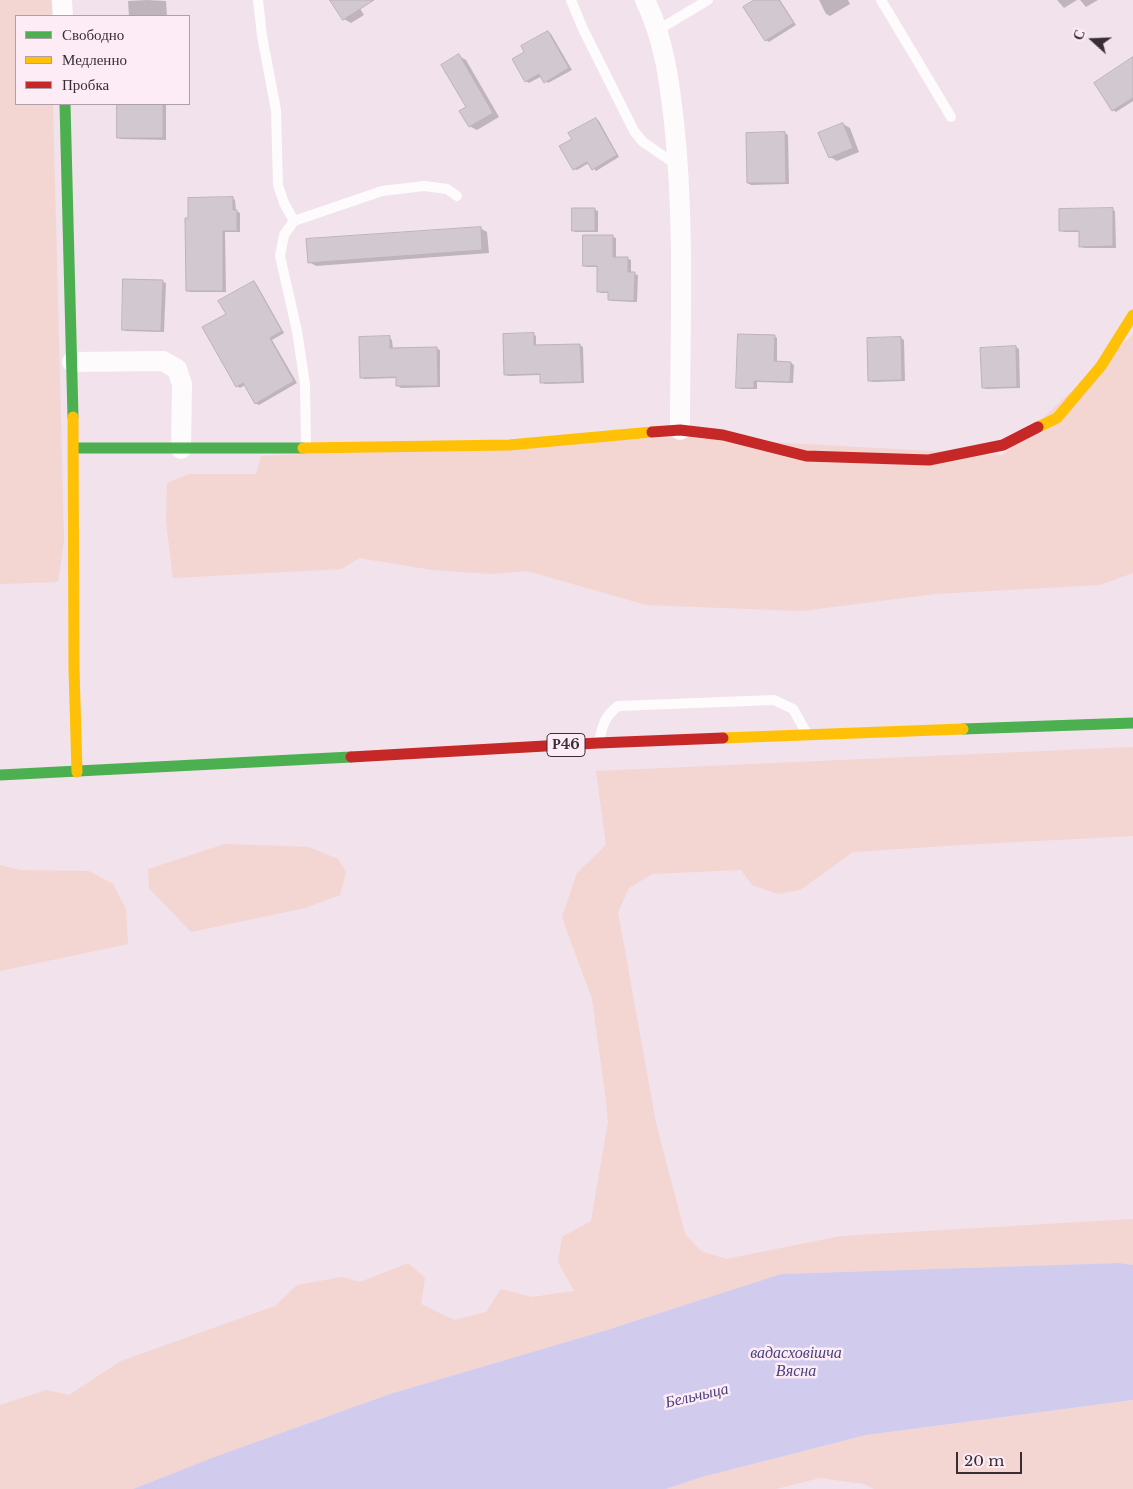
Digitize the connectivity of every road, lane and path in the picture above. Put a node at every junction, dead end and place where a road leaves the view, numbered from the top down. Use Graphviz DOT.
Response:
graph roads {
  1 [pos="62,0"];
  2 [pos="258,0"];
  3 [pos="571,0"];
  4 [pos="645,0"];
  5 [pos="708,0"];
  6 [pos="880,0"];
  7 [pos="63,15"];
  8 [pos="658,30"];
  9 [pos="65,105"];
  10 [pos="950,117"];
  11 [pos="679,167"];
  12 [pos="457,196"];
  13 [pos="294,221"];
  14 [pos="1133,315"];
  15 [pos="72,362"];
  16 [pos="680,430"];
  17 [pos="306,446"];
  18 [pos="74,448"];
  19 [pos="182,448"];
  20 [pos="1133,723"];
  21 [pos="808,735"];
  22 [pos="598,743"];
  23 [pos="77,772"];
  24 [pos="0,775"];
  1 -- 7 [label="street"];
  2 -- 13 [label="lane"];
  3 -- 11 [label="lane"];
  4 -- 8 [label="street"];
  5 -- 8 [label="lane"];
  6 -- 10 [label="lane"];
  8 -- 11 [label="street"];
  9 -- 15 [label="street"];
  11 -- 16 [label="street"];
  12 -- 13 [label="lane"];
  13 -- 17 [label="lane"];
  14 -- 16 [label="street"];
  15 -- 18 [label="street"];
  15 -- 19 [label="street"];
  16 -- 17 [label="street"];
  17 -- 19 [label="street"];
  18 -- 19 [label="street"];
  18 -- 23 [label="street"];
  20 -- 21 [label="street, Р46"];
  21 -- 22 [label="street, Р46"];
  21 -- 22 [label="lane"];
  22 -- 23 [label="street, Р46"];
  23 -- 24 [label="street, Р46"];
}
